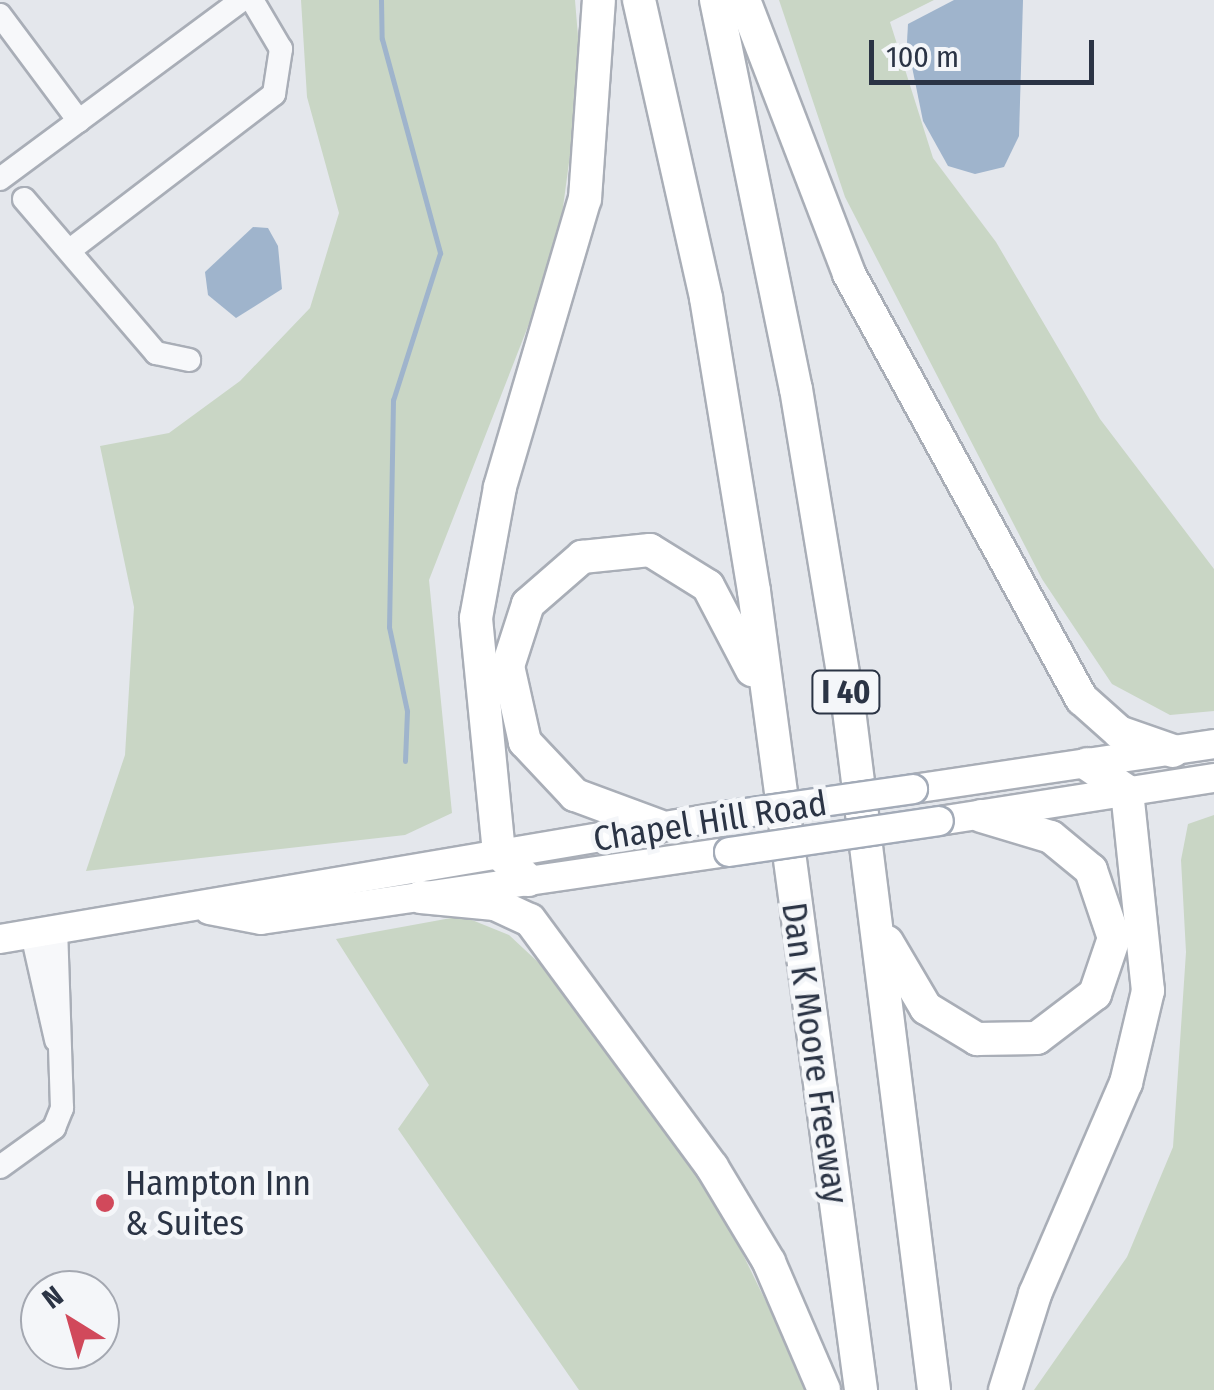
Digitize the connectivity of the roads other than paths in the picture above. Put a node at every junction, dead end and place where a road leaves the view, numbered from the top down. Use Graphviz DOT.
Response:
graph roads {
  1 [pos="242,0"];
  2 [pos="252,0"];
  3 [pos="599,0"];
  4 [pos="639,0"];
  5 [pos="716,0"];
  6 [pos="744,0"];
  7 [pos="0,15"];
  8 [pos="78,121"];
  9 [pos="0,179"];
  10 [pos="24,199"];
  11 [pos="70,250"];
  12 [pos="189,360"];
  13 [pos="770,716"];
  14 [pos="1214,744"];
  15 [pos="1173,751"];
  16 [pos="1088,764"];
  17 [pos="1214,778"];
  18 [pos="1128,791"];
  19 [pos="981,816"];
  20 [pos="659,826"];
  21 [pos="499,853"];
  22 [pos="528,880"];
  23 [pos="420,897"];
  24 [pos="209,910"];
  25 [pos="877,920"];
  26 [pos="44,932"];
  27 [pos="0,939"];
  28 [pos="0,1168"];
  29 [pos="824,1390"];
  30 [pos="861,1390"];
  31 [pos="934,1390"];
  32 [pos="1005,1390"];
  1 -- 8 [label="street"];
  2 -- 11 [label="street"];
  3 -- 21 [label="highway"];
  4 -- 13 [label="highway, I 40"];
  5 -- 25 [label="highway, I 40"];
  6 -- 15 [label="highway"];
  7 -- 8 [label="street"];
  8 -- 9 [label="street"];
  10 -- 11 [label="street"];
  11 -- 12 [label="street"];
  13 -- 20 [label="highway"];
  13 -- 30 [label="highway, Dan K Moore Freeway / I 40"];
  14 -- 15 [label="main road, Chapel Hill Road"];
  15 -- 16 [label="main road, Chapel Hill Road"];
  16 -- 18 [label="highway"];
  16 -- 20 [label="main road, Chapel Hill Road, bridge"];
  17 -- 18 [label="main road, Chapel Hill Road"];
  18 -- 19 [label="main road, Chapel Hill Road"];
  18 -- 32 [label="highway"];
  19 -- 22 [label="main road, Chapel Hill Road, bridge"];
  19 -- 25 [label="highway"];
  20 -- 21 [label="main road, Chapel Hill Road"];
  21 -- 22 [label="highway"];
  21 -- 24 [label="main road, Chapel Hill Road"];
  22 -- 23 [label="main road, Chapel Hill Road"];
  23 -- 24 [label="main road, Chapel Hill Road"];
  23 -- 29 [label="highway"];
  24 -- 26 [label="main road, Chapel Hill Road"];
  25 -- 31 [label="highway, I 40"];
  26 -- 27 [label="main road, Chapel Hill Road"];
  26 -- 28 [label="street"];
}
